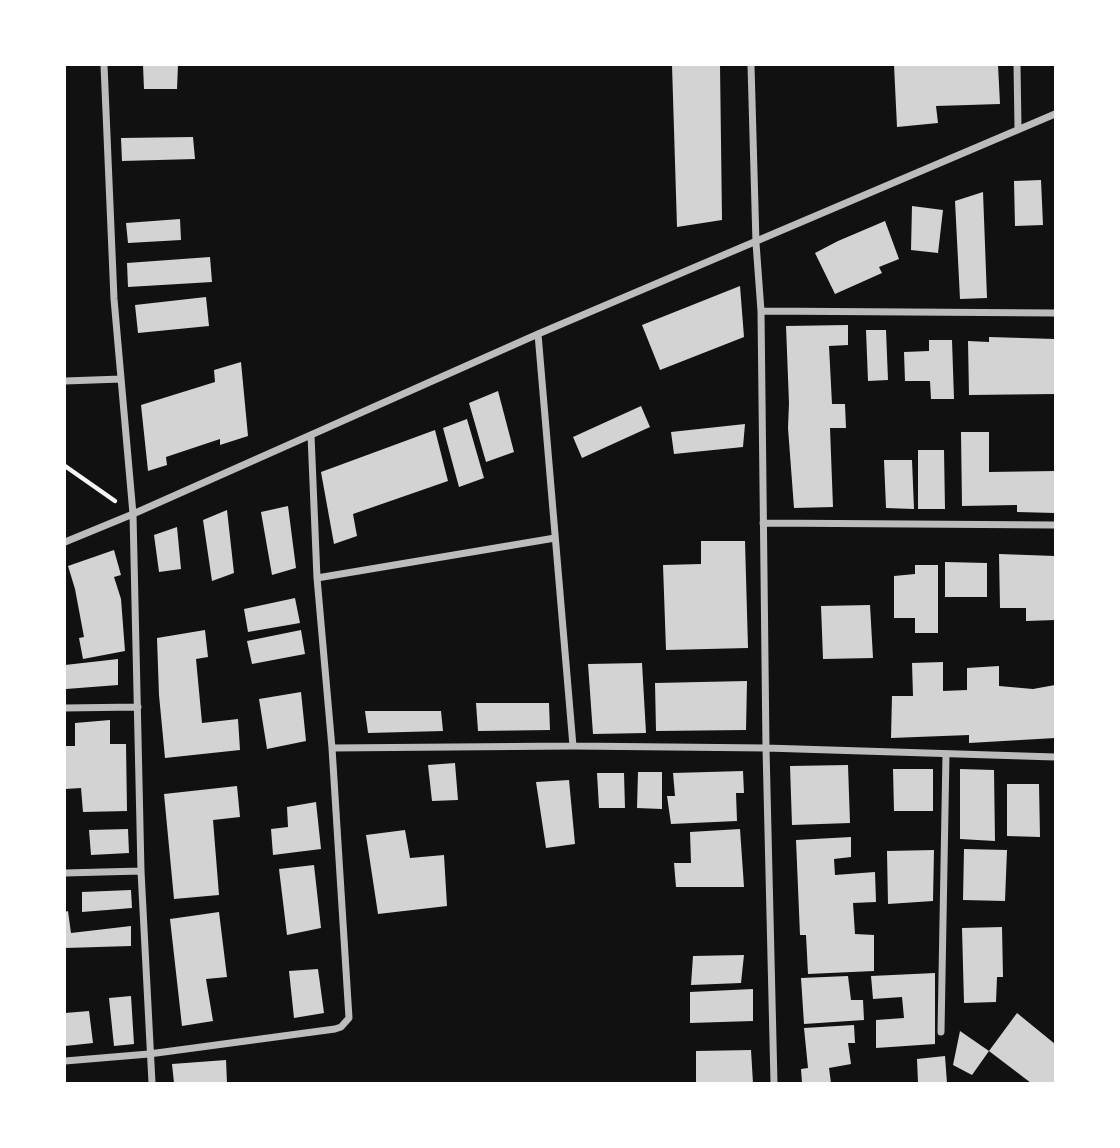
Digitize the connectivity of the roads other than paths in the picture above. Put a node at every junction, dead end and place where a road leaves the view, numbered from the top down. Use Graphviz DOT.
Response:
graph roads {
  1 [pos="103,65"];
  2 [pos="751,65"];
  3 [pos="1017,65"];
  4 [pos="1055,114"];
  5 [pos="1018,128"];
  6 [pos="756,243"];
  7 [pos="761,311"];
  8 [pos="1055,313"];
  9 [pos="538,334"];
  10 [pos="121,379"];
  11 [pos="65,381"];
  12 [pos="311,435"];
  13 [pos="132,514"];
  14 [pos="763,523"];
  15 [pos="1055,525"];
  16 [pos="555,538"];
  17 [pos="65,542"];
  18 [pos="317,578"];
  19 [pos="138,707"];
  20 [pos="65,708"];
  21 [pos="573,746"];
  22 [pos="332,748"];
  23 [pos="766,748"];
  24 [pos="946,754"];
  25 [pos="1055,757"];
  26 [pos="141,871"];
  27 [pos="65,873"];
  28 [pos="941,1032"];
  29 [pos="149,1054"];
  30 [pos="65,1061"];
  31 [pos="152,1083"];
  32 [pos="774,1083"];
  1 -- 10 [label="street"];
  2 -- 6 [label="street"];
  3 -- 5 [label="street"];
  4 -- 5 [label="street"];
  5 -- 6 [label="street"];
  6 -- 7 [label="street"];
  6 -- 9 [label="street"];
  7 -- 8 [label="street"];
  7 -- 14 [label="street"];
  9 -- 12 [label="street"];
  9 -- 16 [label="street"];
  10 -- 11 [label="street"];
  10 -- 13 [label="street"];
  12 -- 13 [label="street"];
  12 -- 18 [label="street"];
  13 -- 17 [label="street"];
  13 -- 19 [label="street"];
  14 -- 15 [label="street"];
  14 -- 23 [label="street"];
  16 -- 18 [label="street"];
  16 -- 21 [label="street"];
  18 -- 22 [label="street"];
  19 -- 20 [label="street"];
  19 -- 26 [label="street"];
  21 -- 22 [label="street"];
  21 -- 23 [label="street"];
  22 -- 29 [label="street"];
  23 -- 24 [label="street"];
  23 -- 32 [label="street"];
  24 -- 25 [label="street"];
  24 -- 28 [label="street"];
  26 -- 27 [label="street"];
  26 -- 29 [label="street"];
  29 -- 30 [label="street"];
  29 -- 31 [label="street"];
}
